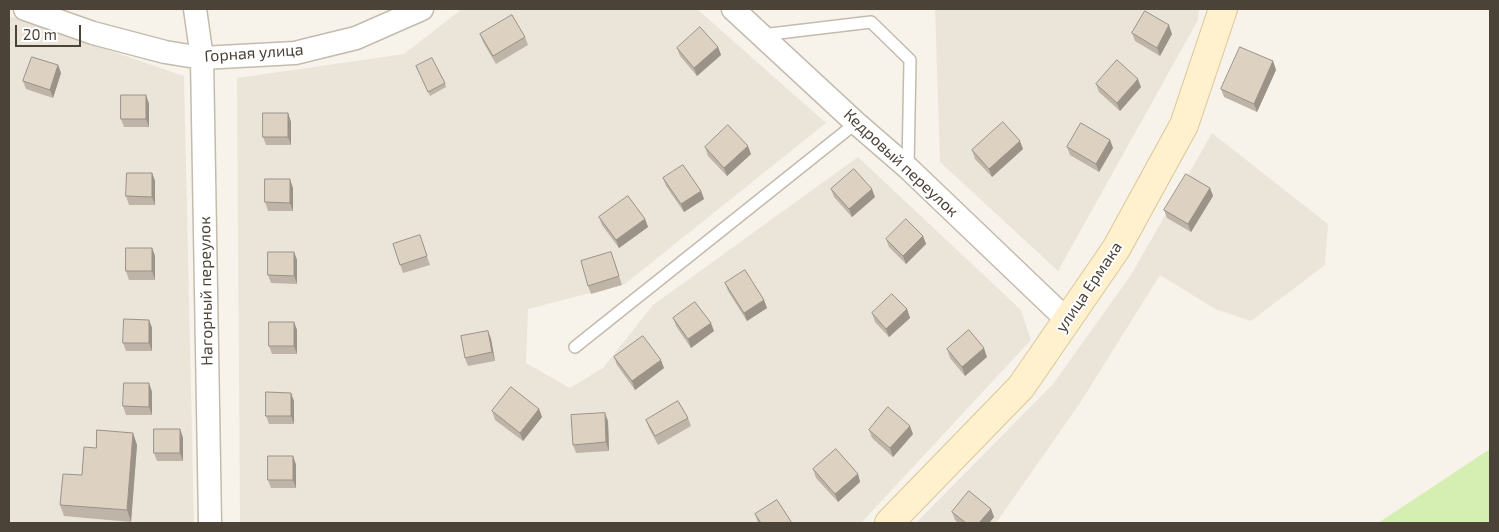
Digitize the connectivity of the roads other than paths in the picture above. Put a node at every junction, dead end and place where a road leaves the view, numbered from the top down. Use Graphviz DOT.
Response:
graph roads {
  1 [pos="25,9"];
  2 [pos="195,9"];
  3 [pos="422,9"];
  4 [pos="733,9"];
  5 [pos="1223,9"];
  6 [pos="762,35"];
  7 [pos="202,58"];
  8 [pos="856,122"];
  9 [pos="908,168"];
  10 [pos="1067,320"];
  11 [pos="575,347"];
  12 [pos="210,523"];
  13 [pos="889,523"];
  1 -- 7 [label="street, Горная улица"];
  2 -- 7 [label="street, Нагорный переулок"];
  3 -- 7 [label="street, Горная улица"];
  4 -- 6 [label="street, Кедровый переулок"];
  5 -- 10 [label="street, улица Ермака"];
  6 -- 8 [label="street, Кедровый переулок"];
  6 -- 9 [label="lane"];
  7 -- 12 [label="street, Нагорный переулок"];
  8 -- 9 [label="street, Кедровый переулок"];
  8 -- 11 [label="lane"];
  9 -- 10 [label="street, Кедровый переулок"];
  10 -- 13 [label="street, улица Ермака"];
}
